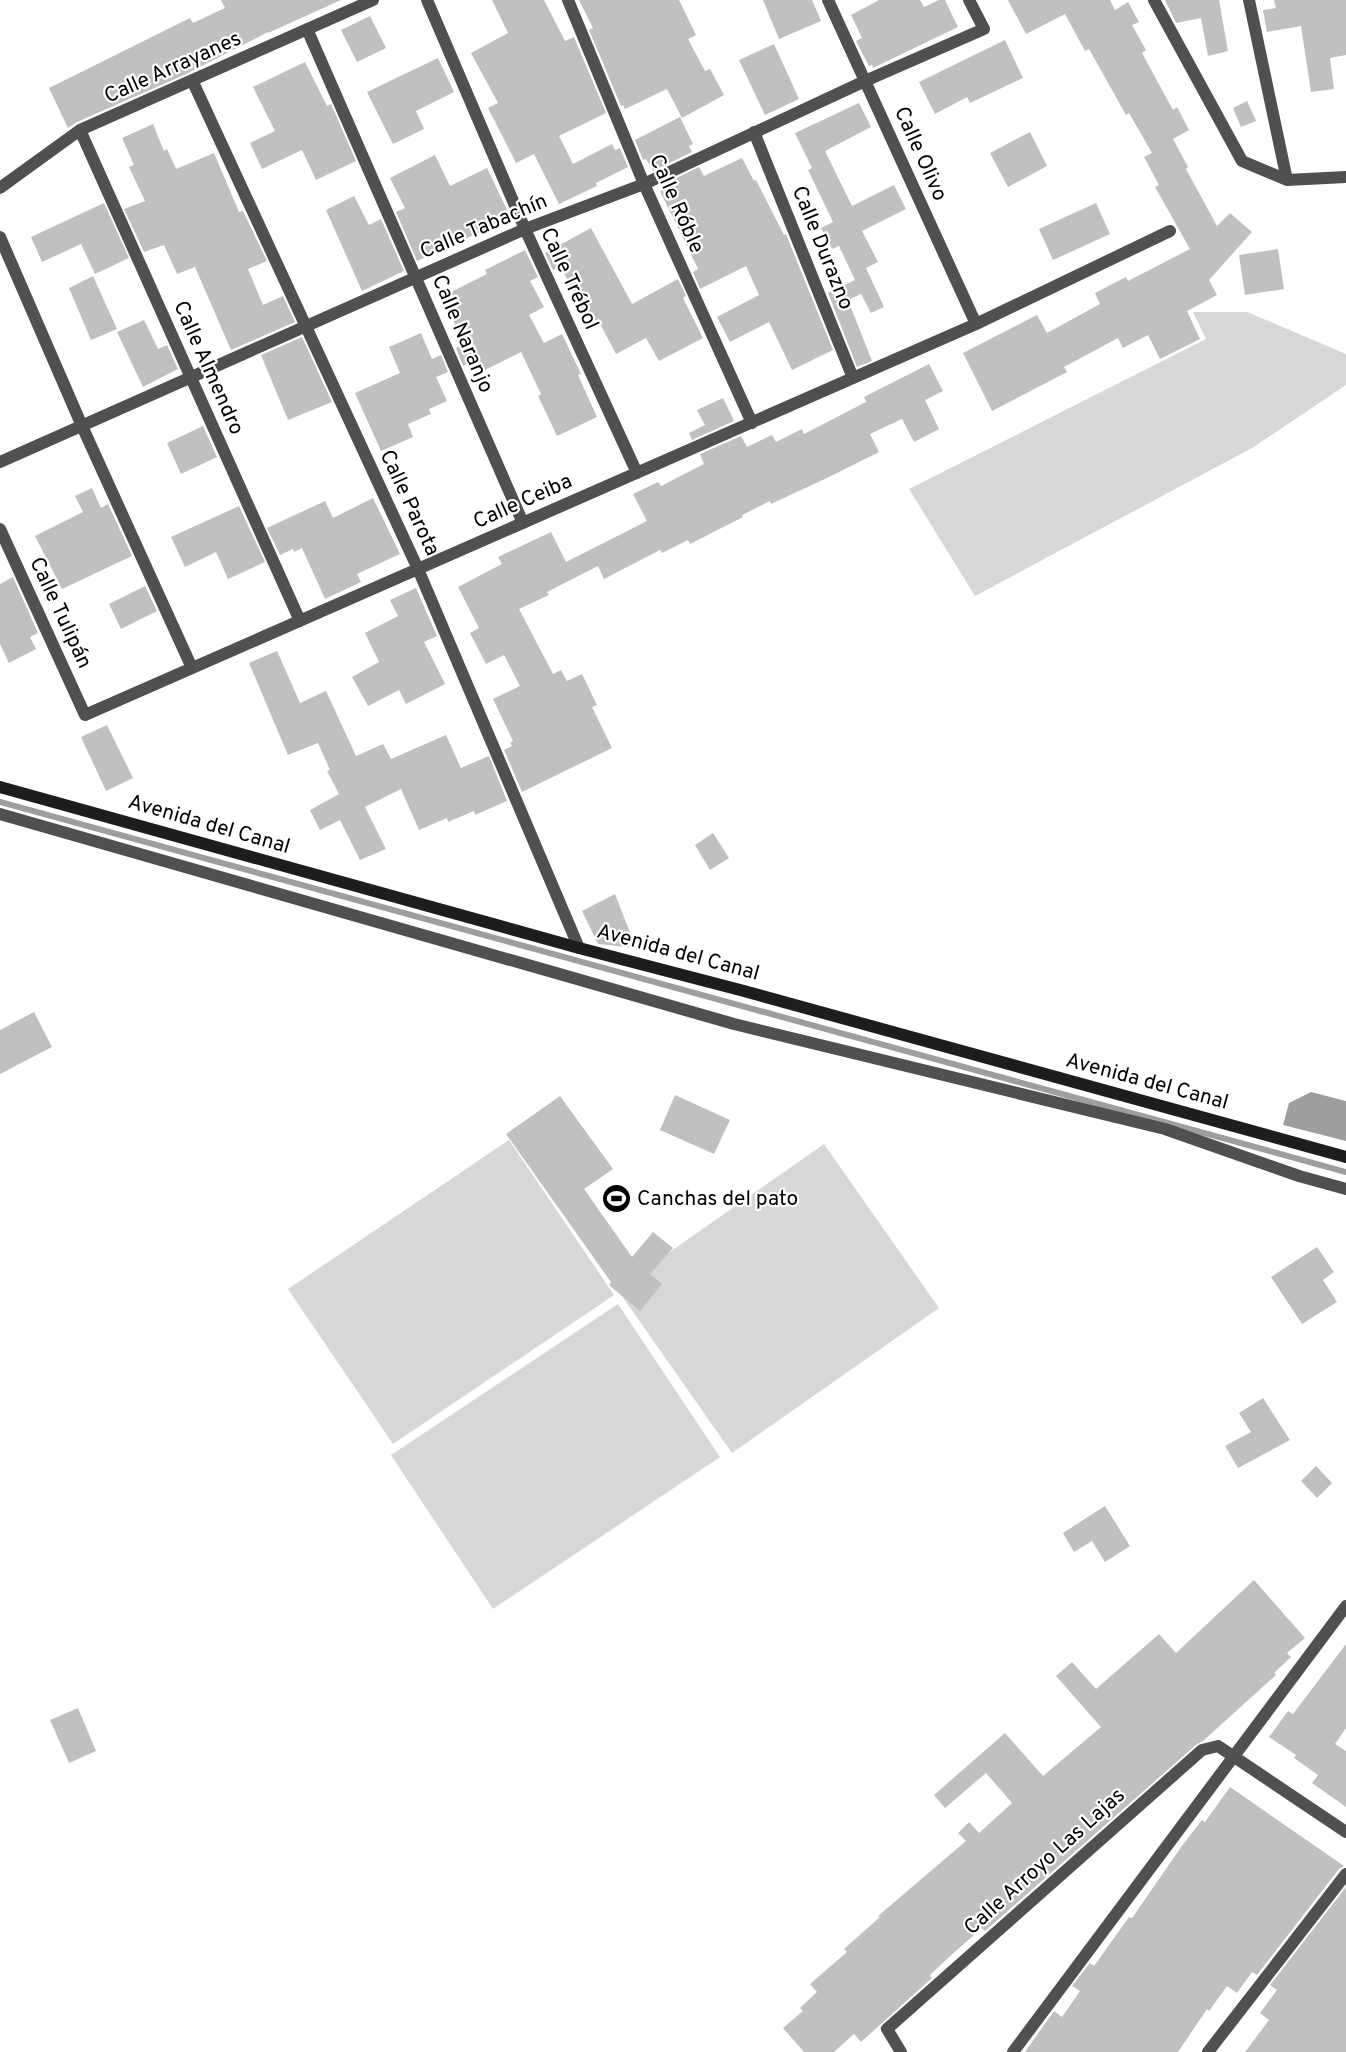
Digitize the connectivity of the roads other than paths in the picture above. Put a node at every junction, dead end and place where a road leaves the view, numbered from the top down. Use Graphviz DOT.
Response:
graph roads {
  1 [pos="373,0"];
  2 [pos="427,0"];
  3 [pos="568,0"];
  4 [pos="828,0"];
  5 [pos="969,0"];
  6 [pos="1154,0"];
  7 [pos="1249,0"];
  8 [pos="307,29"];
  9 [pos="192,80"];
  10 [pos="865,81"];
  11 [pos="80,130"];
  12 [pos="754,132"];
  13 [pos="1346,177"];
  14 [pos="1287,180"];
  15 [pos="644,184"];
  16 [pos="0,188"];
  17 [pos="525,229"];
  18 [pos="1170,231"];
  19 [pos="0,237"];
  20 [pos="417,277"];
  21 [pos="976,324"];
  22 [pos="306,326"];
  23 [pos="191,377"];
  24 [pos="853,378"];
  25 [pos="752,423"];
  26 [pos="82,426"];
  27 [pos="0,462"];
  28 [pos="637,473"];
  29 [pos="523,523"];
  30 [pos="0,529"];
  31 [pos="418,569"];
  32 [pos="300,621"];
  33 [pos="192,668"];
  34 [pos="86,715"];
  35 [pos="0,787"];
  36 [pos="0,814"];
  37 [pos="579,948"];
  38 [pos="1346,1157"];
  39 [pos="1346,1189"];
  40 [pos="1346,1606"];
  41 [pos="1235,1757"];
  42 [pos="1346,1832"];
  43 [pos="1346,1874"];
  44 [pos="902,2052"];
  45 [pos="1013,2052"];
  46 [pos="1208,2052"];
  1 -- 8 [label="street, Calle Arrayanes"];
  2 -- 17 [label="street, Calle Trébol"];
  3 -- 15 [label="street, Calle Róble"];
  4 -- 10 [label="street, Calle Olivo"];
  5 -- 10 [label="street, Calle Tabachín"];
  6 -- 14 [label="street"];
  7 -- 14 [label="street"];
  8 -- 9 [label="street, Calle Arrayanes"];
  8 -- 20 [label="street, Calle Naranjo"];
  9 -- 11 [label="street, Calle Arrayanes"];
  9 -- 22 [label="street, Calle Parota"];
  10 -- 12 [label="street, Calle Tabachín"];
  10 -- 21 [label="street, Calle Olivo"];
  11 -- 16 [label="street, Calle Arrayanes"];
  11 -- 23 [label="street, Calle Almendro"];
  12 -- 15 [label="street, Calle Tabachín"];
  12 -- 24 [label="street, Calle Durazno"];
  13 -- 14 [label="street"];
  15 -- 17 [label="street, Calle Tabachín"];
  15 -- 25 [label="street, Calle Róble"];
  17 -- 20 [label="street, Calle Tabachín"];
  17 -- 28 [label="street, Calle Trébol"];
  18 -- 21 [label="street, Calle Ceiba"];
  19 -- 26 [label="street"];
  20 -- 22 [label="street, Calle Tabachín"];
  20 -- 29 [label="street, Calle Naranjo"];
  21 -- 24 [label="street, Calle Ceiba"];
  22 -- 23 [label="street, Calle Tabachín"];
  22 -- 31 [label="street, Calle Parota"];
  23 -- 26 [label="street, Calle Tabachín"];
  23 -- 32 [label="street, Calle Almendro"];
  24 -- 25 [label="street, Calle Ceiba"];
  25 -- 28 [label="street, Calle Ceiba"];
  26 -- 27 [label="street, Calle Tabachín"];
  26 -- 33 [label="street"];
  28 -- 29 [label="street, Calle Ceiba"];
  29 -- 31 [label="street, Calle Ceiba"];
  30 -- 34 [label="street, Calle Tulipán"];
  31 -- 32 [label="street, Calle Ceiba"];
  31 -- 37 [label="street, Calle Parota"];
  32 -- 33 [label="street, Calle Ceiba"];
  33 -- 34 [label="street, Calle Ceiba"];
  35 -- 37 [label="street, Avenida del Canal"];
  36 -- 39 [label="street"];
  37 -- 38 [label="street, Avenida del Canal"];
  40 -- 41 [label="street"];
  41 -- 42 [label="street, Calle Arroyo Las Lajas"];
  41 -- 44 [label="street, Calle Arroyo Las Lajas"];
  41 -- 45 [label="street"];
  43 -- 46 [label="street"];
}
